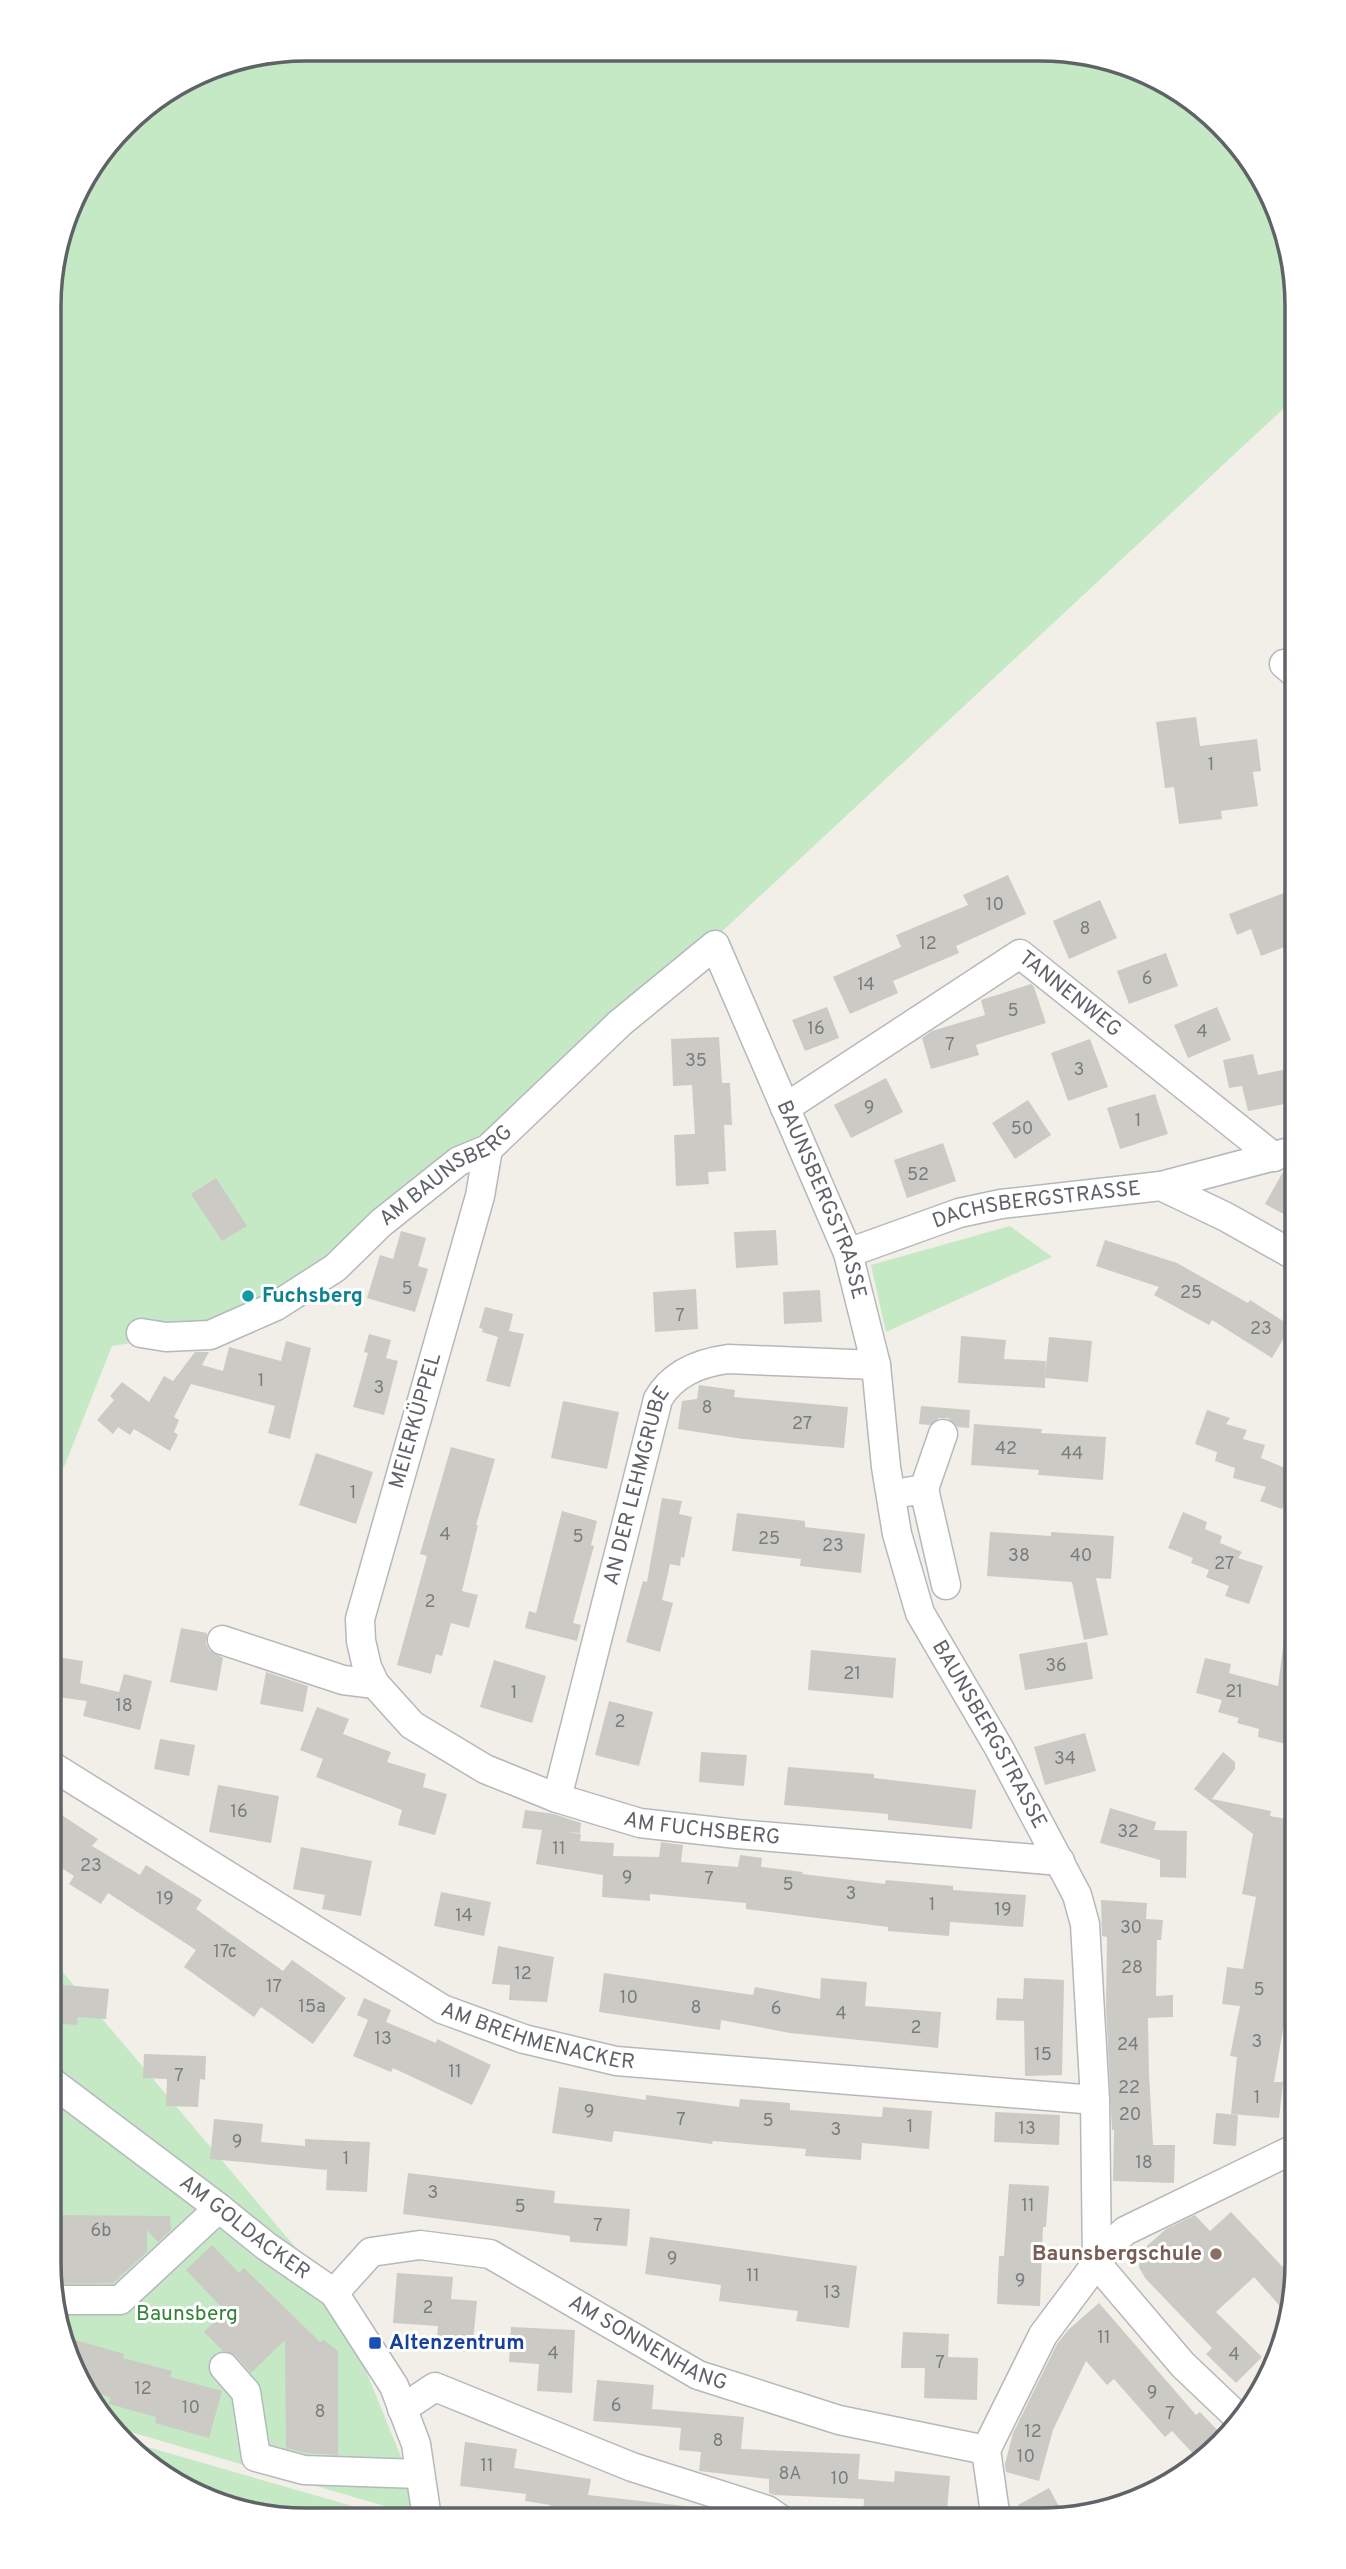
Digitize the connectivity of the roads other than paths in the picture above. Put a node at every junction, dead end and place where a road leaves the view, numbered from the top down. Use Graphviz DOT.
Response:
graph roads {
  1 [pos="715,946"];
  2 [pos="785,1108"];
  3 [pos="488,1149"];
  4 [pos="1285,1154"];
  5 [pos="1161,1186"];
  6 [pos="1285,1250"];
  7 [pos="848,1253"];
  8 [pos="141,1333"];
  9 [pos="876,1365"];
  10 [pos="943,1434"];
  11 [pos="924,1489"];
  12 [pos="890,1494"];
  13 [pos="946,1585"];
  14 [pos="222,1640"];
  15 [pos="377,1687"];
  16 [pos="61,1772"];
  17 [pos="557,1798"];
  18 [pos="1060,1861"];
  19 [pos="61,2089"];
  20 [pos="1095,2100"];
  21 [pos="1284,2152"];
  22 [pos="219,2208"];
  23 [pos="1097,2264"];
  24 [pos="334,2293"];
  25 [pos="64,2300"];
  26 [pos="224,2367"];
  27 [pos="402,2409"];
  28 [pos="1233,2413"];
  29 [pos="986,2450"];
  30 [pos="419,2474"];
  31 [pos="425,2508"];
  32 [pos="761,2508"];
  33 [pos="994,2508"];
  1 -- 2 [label="street, BAUNSBERGSTRASSE"];
  1 -- 3 [label="street, AM BAUNSBERG"];
  2 -- 4 [label="street, TANNENWEG"];
  2 -- 7 [label="street, BAUNSBERGSTRASSE"];
  3 -- 8 [label="street, AM BAUNSBERG"];
  3 -- 15 [label="street, MEIERKÜPPEL"];
  4 -- 5 [label="street"];
  5 -- 6 [label="street, DACHSBERGSTRASSE"];
  5 -- 7 [label="street, DACHSBERGSTRASSE"];
  7 -- 9 [label="street, BAUNSBERGSTRASSE"];
  9 -- 12 [label="street, BAUNSBERGSTRASSE"];
  9 -- 17 [label="street, AN DER LEHMGRUBE"];
  10 -- 11 [label="street"];
  11 -- 12 [label="street"];
  11 -- 13 [label="street"];
  12 -- 18 [label="street, BAUNSBERGSTRASSE"];
  14 -- 15 [label="street"];
  15 -- 17 [label="street, AM FUCHSBERG"];
  16 -- 20 [label="street, AM BREHMENACKER"];
  17 -- 18 [label="street, AM FUCHSBERG"];
  18 -- 20 [label="street, BAUNSBERGSTRASSE"];
  19 -- 22 [label="street, AM GOLDACKER"];
  20 -- 23 [label="street, BAUNSBERGSTRASSE"];
  21 -- 23 [label="street"];
  22 -- 24 [label="street, AM GOLDACKER"];
  22 -- 25 [label="street"];
  23 -- 28 [label="street"];
  23 -- 29 [label="street"];
  24 -- 27 [label="street, AM GOLDACKER"];
  24 -- 29 [label="street, AM SONNENHANG"];
  26 -- 30 [label="street"];
  27 -- 30 [label="street, AM GOLDACKER"];
  27 -- 32 [label="street"];
  29 -- 33 [label="street"];
  30 -- 31 [label="street, AM GOLDACKER"];
}
